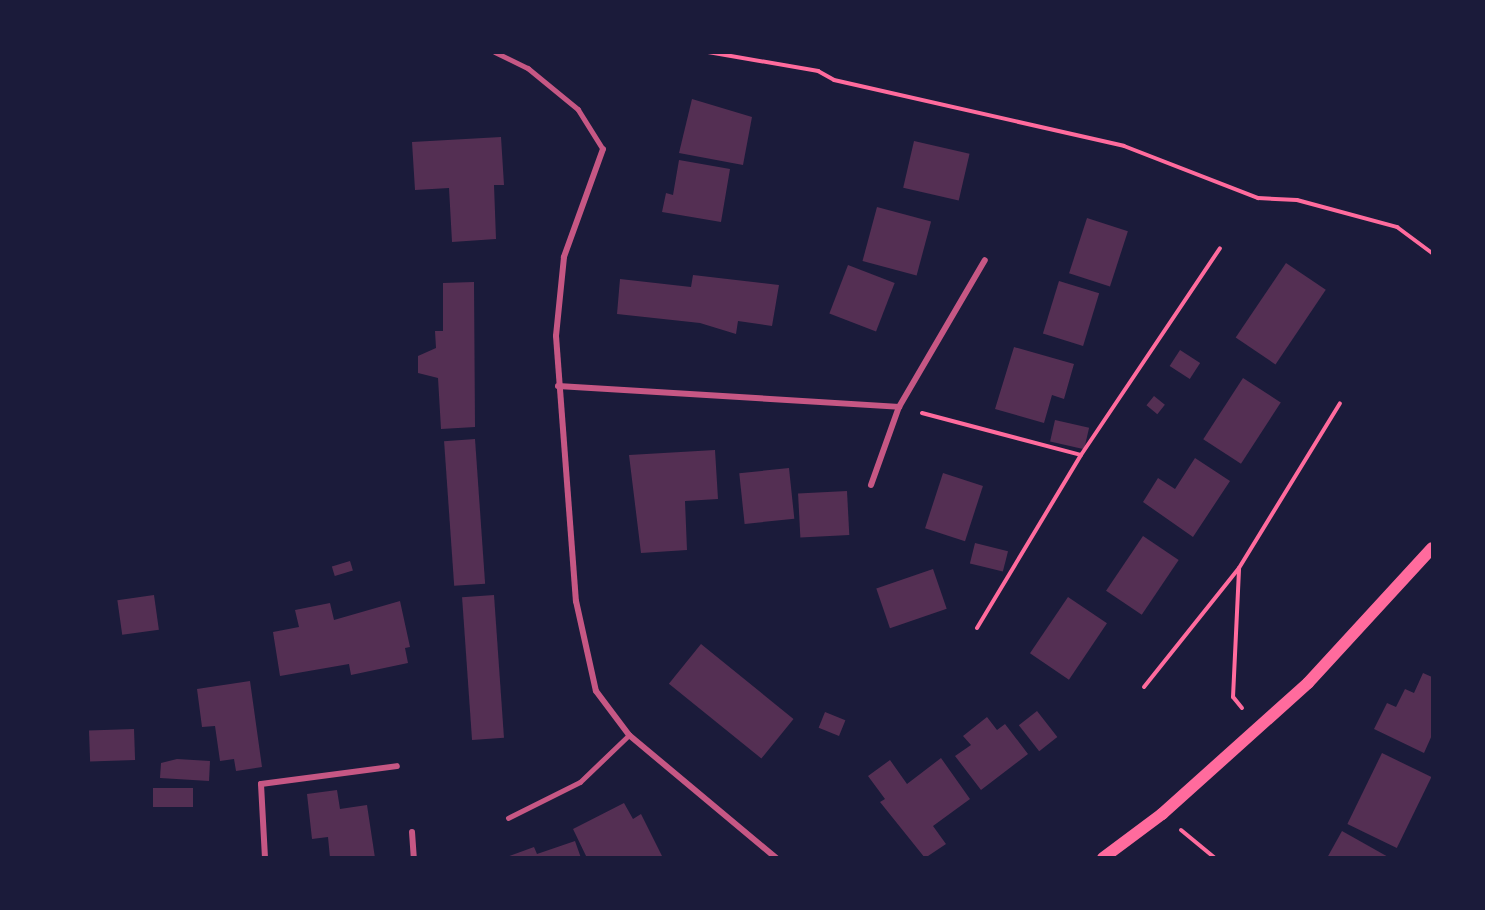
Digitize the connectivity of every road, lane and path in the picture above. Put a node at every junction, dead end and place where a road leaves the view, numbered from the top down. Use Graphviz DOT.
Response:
graph roads {
  1 [pos="495,52"];
  2 [pos="708,52"];
  3 [pos="603,149"];
  4 [pos="1220,248"];
  5 [pos="1432,253"];
  6 [pos="985,260"];
  7 [pos="558,386"];
  8 [pos="1340,403"];
  9 [pos="899,407"];
  10 [pos="1081,455"];
  11 [pos="872,485"];
  12 [pos="1432,548"];
  13 [pos="1239,568"];
  14 [pos="977,628"];
  15 [pos="1144,687"];
  16 [pos="1258,728"];
  17 [pos="629,735"];
  18 [pos="397,766"];
  19 [pos="1162,814"];
  20 [pos="508,818"];
  21 [pos="412,832"];
  22 [pos="265,858"];
  23 [pos="414,858"];
  24 [pos="776,858"];
  25 [pos="1103,858"];
  26 [pos="1215,858"];
  1 -- 3 [label="lane"];
  2 -- 5 [label="path"];
  3 -- 7 [label="street"];
  4 -- 10 [label="path"];
  6 -- 9 [label="street"];
  7 -- 9 [label="street"];
  7 -- 17 [label="street"];
  8 -- 13 [label="path"];
  9 -- 10 [label="path"];
  9 -- 11 [label="street"];
  10 -- 14 [label="path"];
  12 -- 16 [label="main road"];
  13 -- 15 [label="path"];
  13 -- 16 [label="path"];
  16 -- 19 [label="main road"];
  17 -- 20 [label="lane"];
  17 -- 24 [label="street"];
  18 -- 22 [label="street"];
  19 -- 25 [label="main road"];
  19 -- 26 [label="path"];
  21 -- 23 [label="street"];
}
